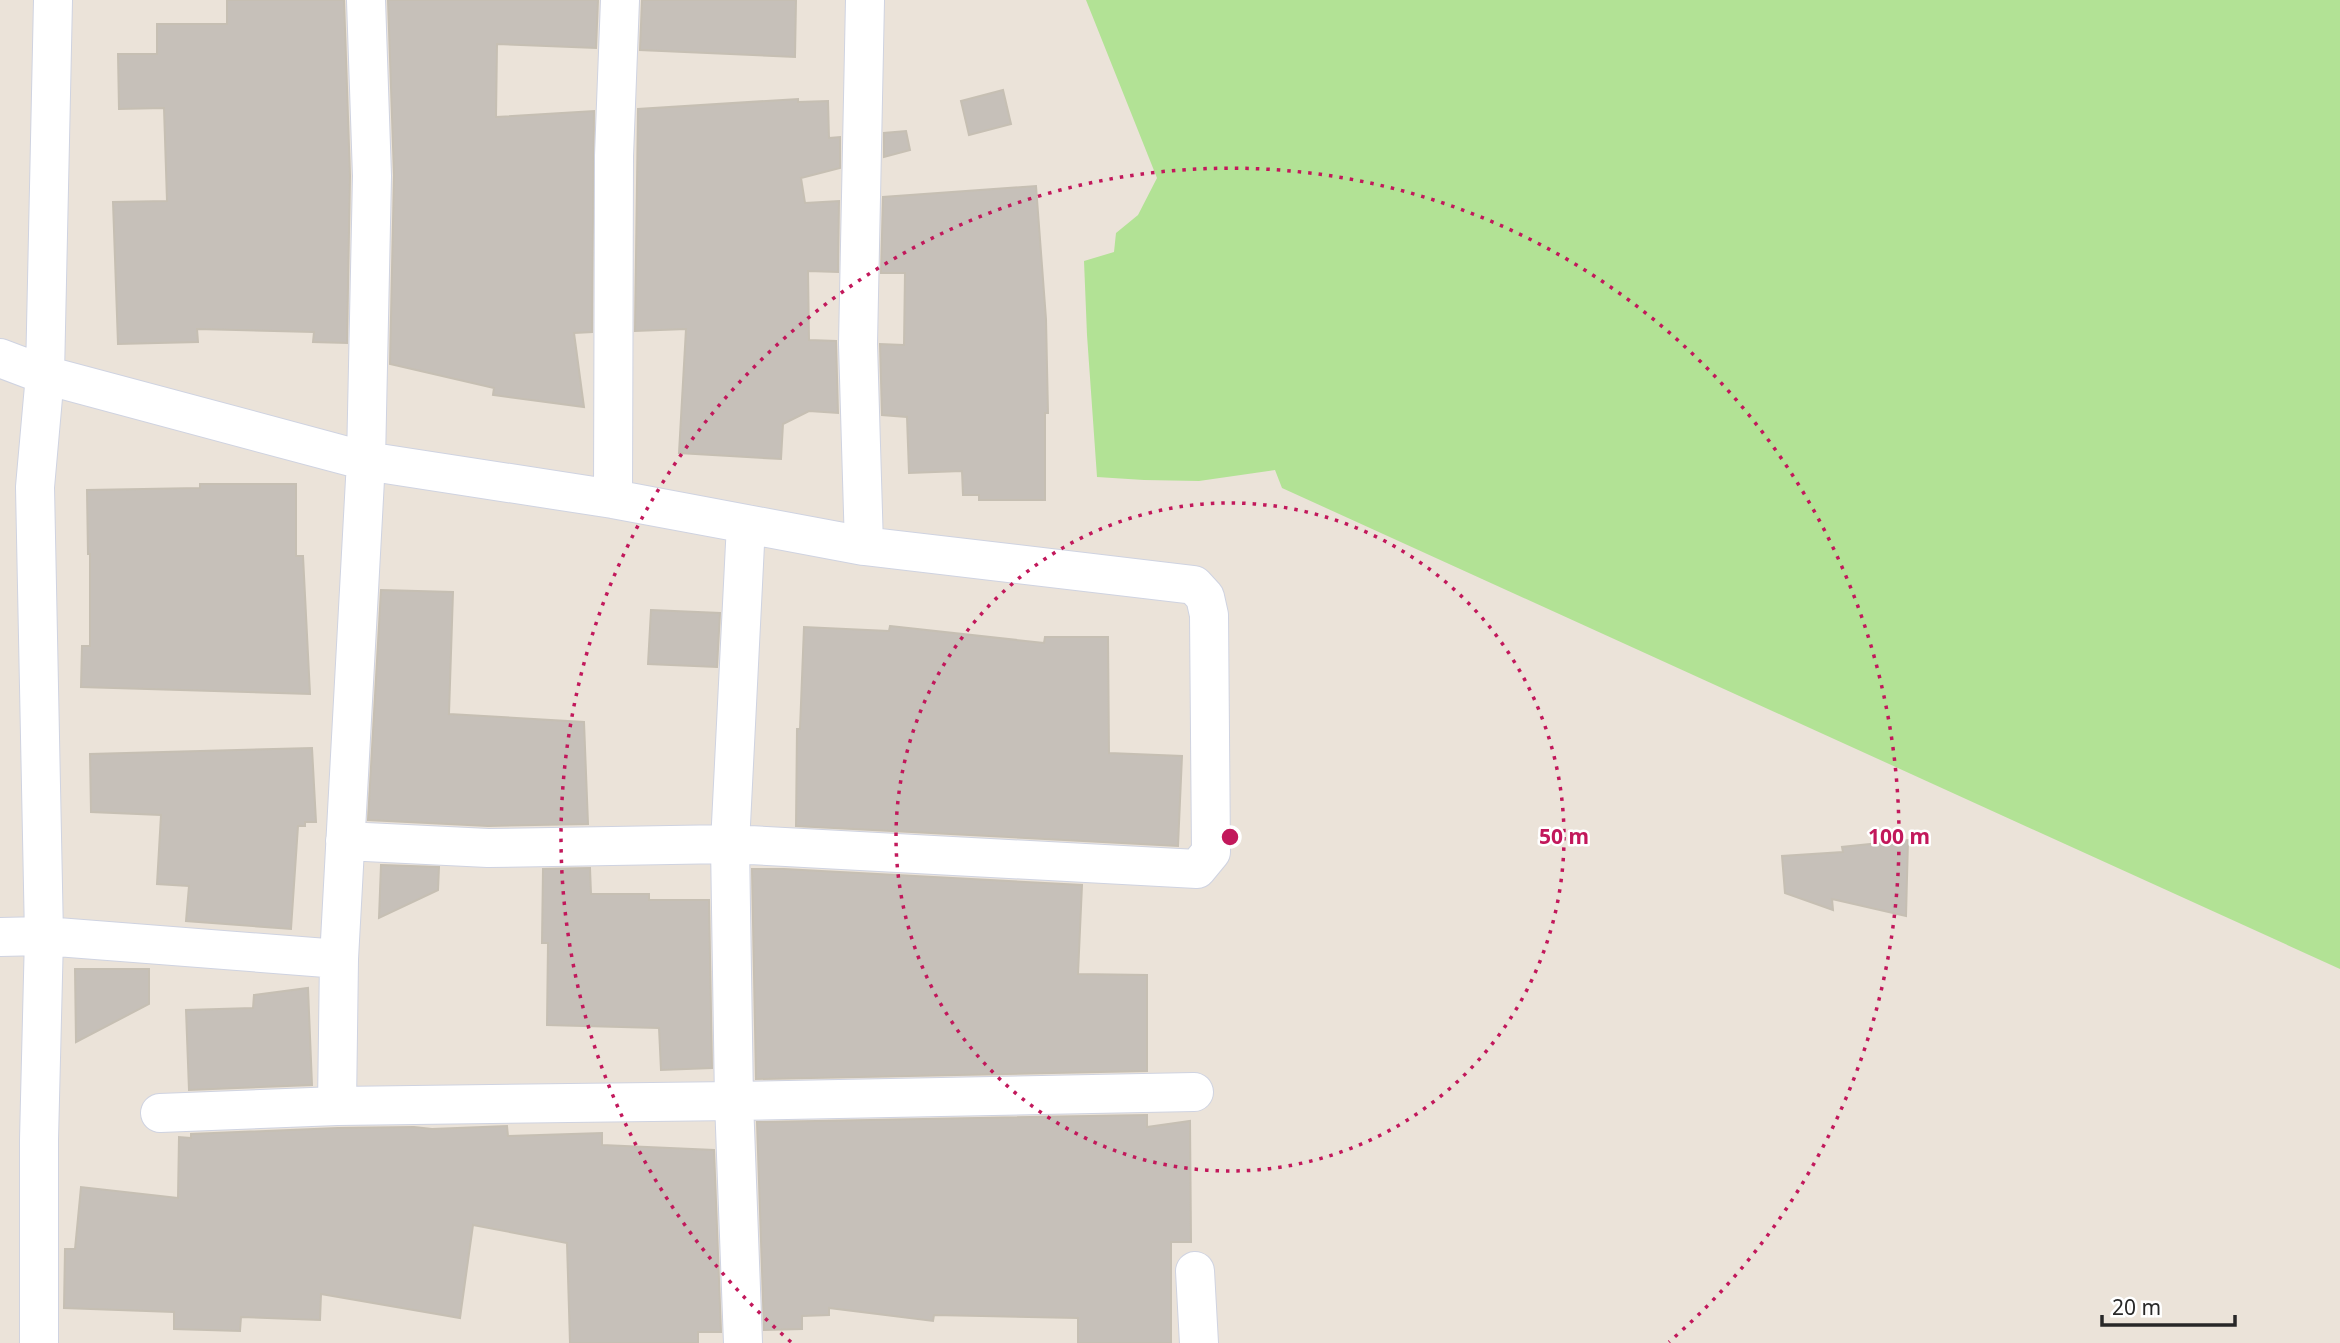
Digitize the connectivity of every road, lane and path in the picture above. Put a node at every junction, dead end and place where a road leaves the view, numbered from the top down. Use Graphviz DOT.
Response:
graph roads {
  1 [pos="53,0"];
  2 [pos="366,0"];
  3 [pos="620,0"];
  4 [pos="865,0"];
  5 [pos="0,358"];
  6 [pos="44,374"];
  7 [pos="366,461"];
  8 [pos="613,499"];
  9 [pos="746,524"];
  10 [pos="864,546"];
  11 [pos="345,841"];
  12 [pos="730,844"];
  13 [pos="44,936"];
  14 [pos="0,937"];
  15 [pos="339,959"];
  16 [pos="1194,1092"];
  17 [pos="734,1101"];
  18 [pos="337,1106"];
  19 [pos="160,1113"];
  20 [pos="1195,1271"];
  21 [pos="39,1343"];
  22 [pos="743,1343"];
  23 [pos="1199,1343"];
  1 -- 6 [label="street"];
  2 -- 7 [label="street"];
  3 -- 8 [label="street"];
  4 -- 10 [label="street"];
  5 -- 6 [label="street"];
  6 -- 7 [label="street"];
  6 -- 13 [label="street"];
  7 -- 8 [label="street"];
  7 -- 11 [label="street"];
  8 -- 9 [label="street"];
  9 -- 10 [label="street"];
  9 -- 12 [label="street"];
  10 -- 12 [label="street"];
  11 -- 12 [label="street"];
  11 -- 15 [label="street"];
  12 -- 17 [label="street"];
  13 -- 14 [label="street"];
  13 -- 15 [label="street"];
  13 -- 21 [label="street"];
  15 -- 18 [label="street"];
  16 -- 17 [label="street"];
  17 -- 18 [label="street"];
  17 -- 22 [label="street"];
  18 -- 19 [label="street"];
  20 -- 23 [label="street"];
}
